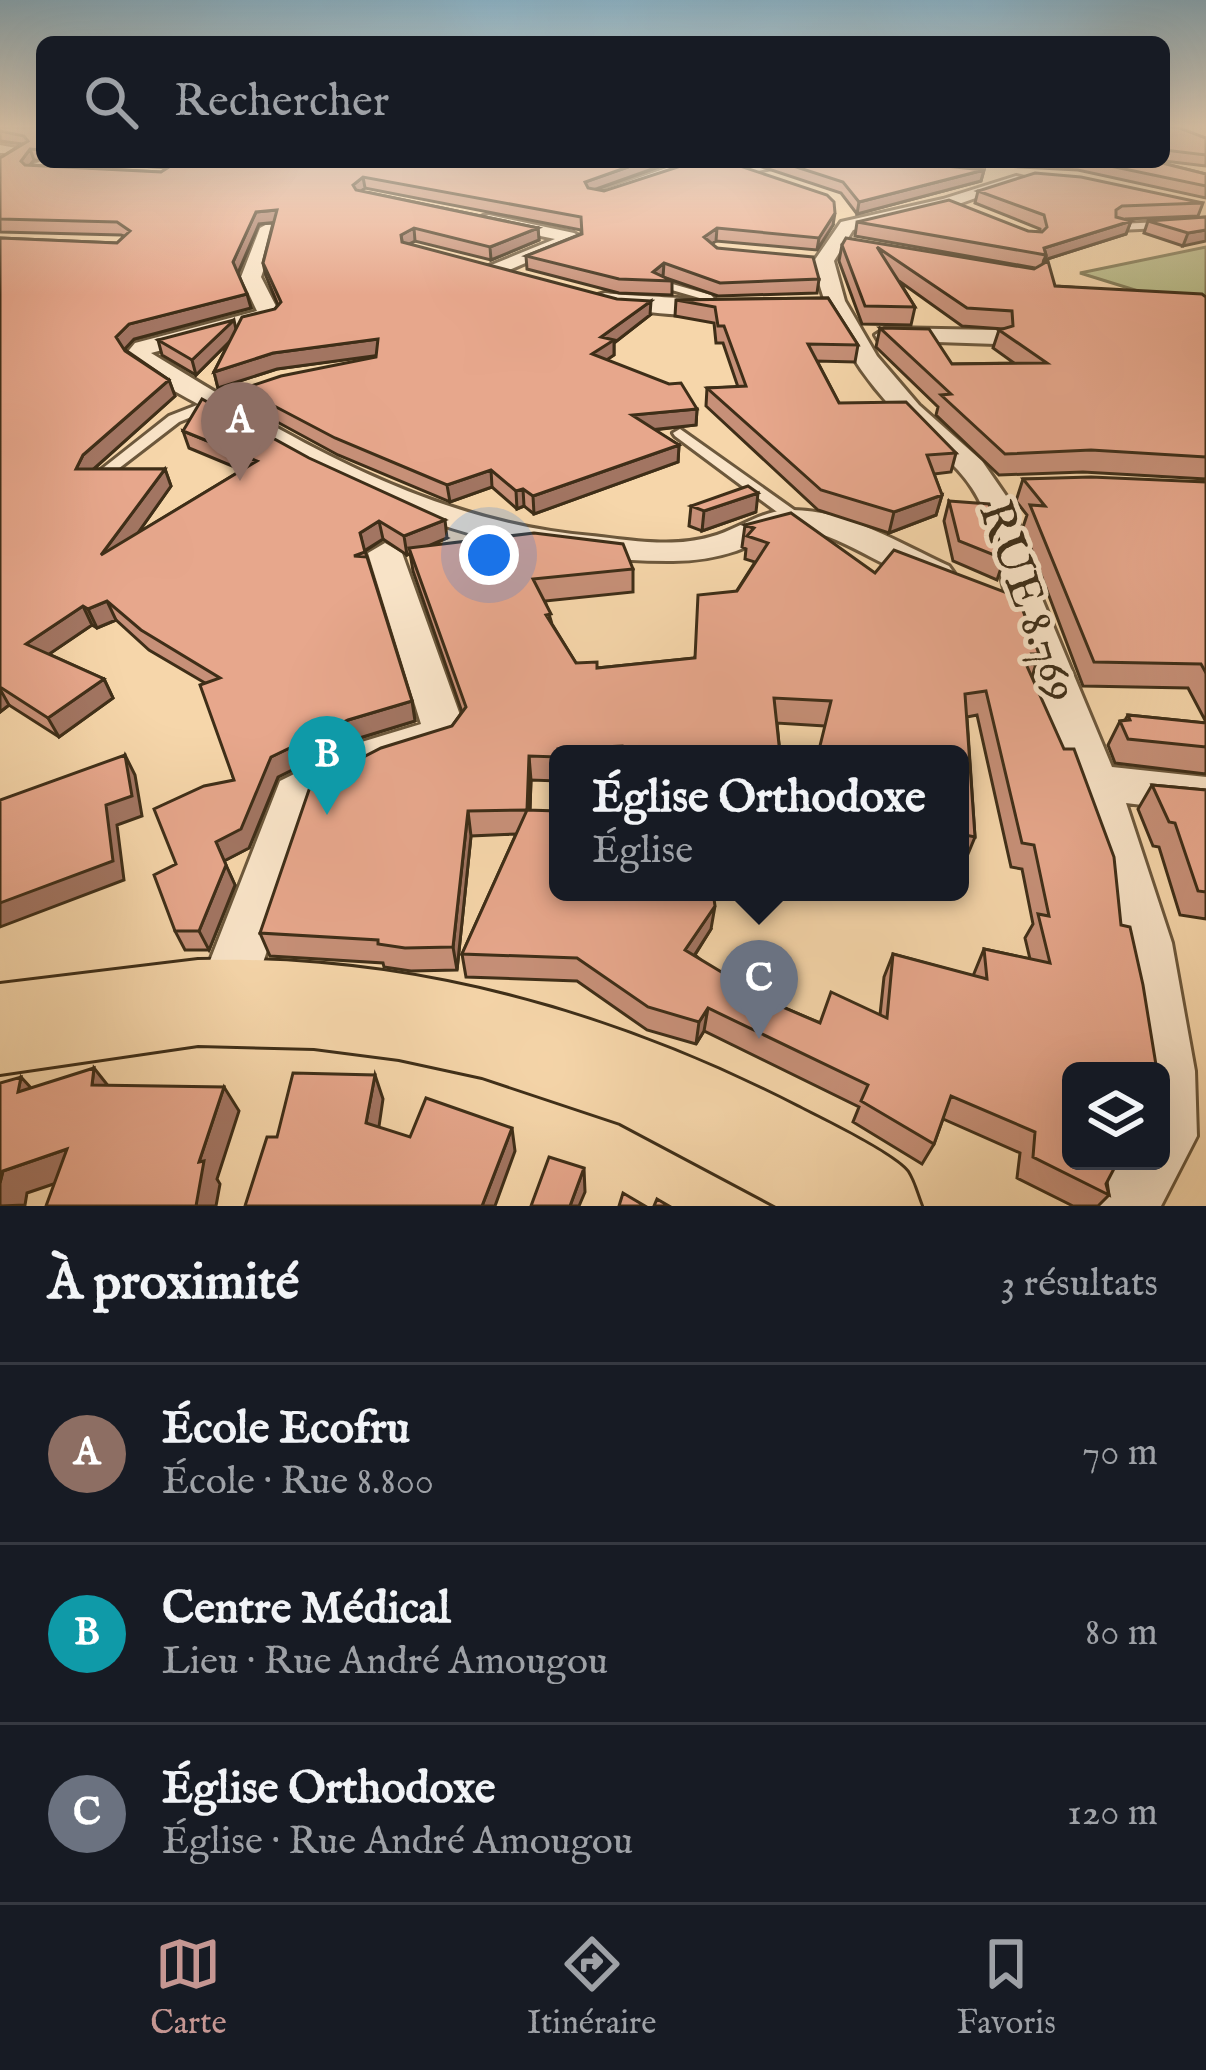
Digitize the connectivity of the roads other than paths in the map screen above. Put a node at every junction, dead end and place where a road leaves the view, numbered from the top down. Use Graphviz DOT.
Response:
graph roads {
  1 [pos="628,183"];
  2 [pos="1014,183"];
  3 [pos="597,195"];
  4 [pos="468,216"];
  5 [pos="1206,223"];
  6 [pos="1118,227"];
  7 [pos="269,228"];
  8 [pos="525,280"];
  9 [pos="662,284"];
  10 [pos="576,292"];
  11 [pos="756,305"];
  12 [pos="717,307"];
  13 [pos="856,335"];
  14 [pos="996,337"];
  15 [pos="245,389"];
  16 [pos="215,402"];
  17 [pos="680,433"];
  18 [pos="100,476"];
  19 [pos="1030,487"];
  20 [pos="989,489"];
  21 [pos="798,520"];
  22 [pos="386,553"];
  23 [pos="1024,609"];
  24 [pos="1094,782"];
  25 [pos="1206,795"];
  26 [pos="222,1002"];
  27 [pos="0,1029"];
  28 [pos="1166,1062"];
  29 [pos="1146,1170"];
  30 [pos="869,1206"];
  31 [pos="1125,1206"];
  1 -- 3 [label="street"];
  2 -- 13 [label="street, RUE 8.769"];
  4 -- 8 [label="street"];
  5 -- 6 [label="lane"];
  7 -- 16 [label="street"];
  9 -- 12 [label="lane"];
  10 -- 12 [label="street"];
  11 -- 12 [label="street"];
  13 -- 14 [label="street"];
  13 -- 20 [label="street, RUE 8.769"];
  15 -- 16 [label="street"];
  16 -- 18 [label="lane"];
  16 -- 21 [label="street"];
  17 -- 21 [label="lane"];
  19 -- 20 [label="street"];
  20 -- 23 [label="street, RUE 8.769"];
  21 -- 23 [label="street"];
  22 -- 26 [label="street"];
  23 -- 24 [label="street, RUE 8.769"];
  24 -- 25 [label="street"];
  24 -- 28 [label="street, RUE 8.769"];
  26 -- 27 [label="main road"];
  26 -- 30 [label="main road"];
  29 -- 31 [label="street"];
}
